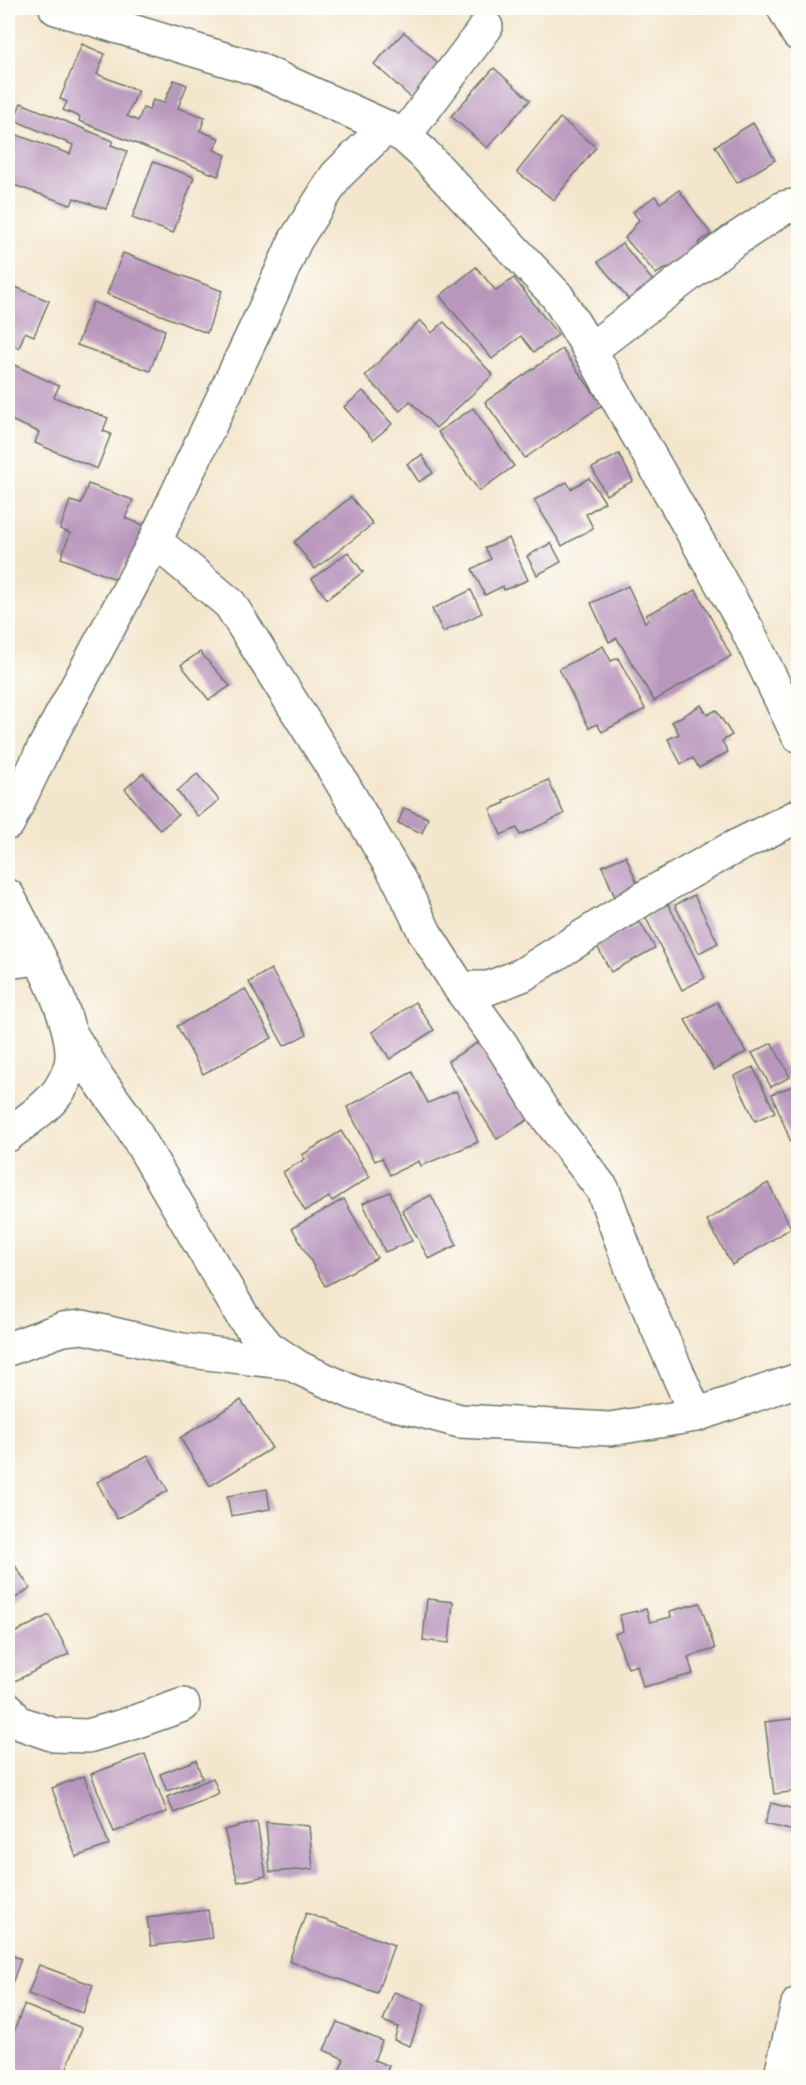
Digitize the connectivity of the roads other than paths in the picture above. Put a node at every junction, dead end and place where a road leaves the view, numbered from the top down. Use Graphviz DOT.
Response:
graph roads {
  1 [pos="56,8"];
  2 [pos="784,8"];
  3 [pos="486,27"];
  4 [pos="798,34"];
  5 [pos="395,131"];
  6 [pos="798,206"];
  7 [pos="590,350"];
  8 [pos="155,541"];
  9 [pos="798,735"];
  10 [pos="798,816"];
  11 [pos="8,823"];
  12 [pos="8,896"];
  13 [pos="23,960"];
  14 [pos="460,988"];
  15 [pos="70,1033"];
  16 [pos="8,1135"];
  17 [pos="8,1349"];
  18 [pos="293,1364"];
  19 [pos="798,1380"];
  20 [pos="696,1415"];
  21 [pos="183,1705"];
  22 [pos="8,1709"];
  23 [pos="798,2004"];
  24 [pos="780,2078"];
  1 -- 5 [label="street"];
  2 -- 4 [label="street"];
  3 -- 5 [label="street"];
  5 -- 7 [label="street"];
  5 -- 8 [label="street"];
  6 -- 7 [label="street"];
  7 -- 9 [label="street"];
  8 -- 11 [label="street"];
  8 -- 14 [label="street"];
  10 -- 14 [label="street"];
  12 -- 13 [label="street"];
  13 -- 15 [label="street"];
  14 -- 20 [label="street"];
  15 -- 16 [label="street"];
  15 -- 18 [label="street"];
  17 -- 18 [label="street"];
  18 -- 20 [label="street"];
  19 -- 20 [label="street"];
  21 -- 22 [label="street"];
  23 -- 24 [label="street"];
}
